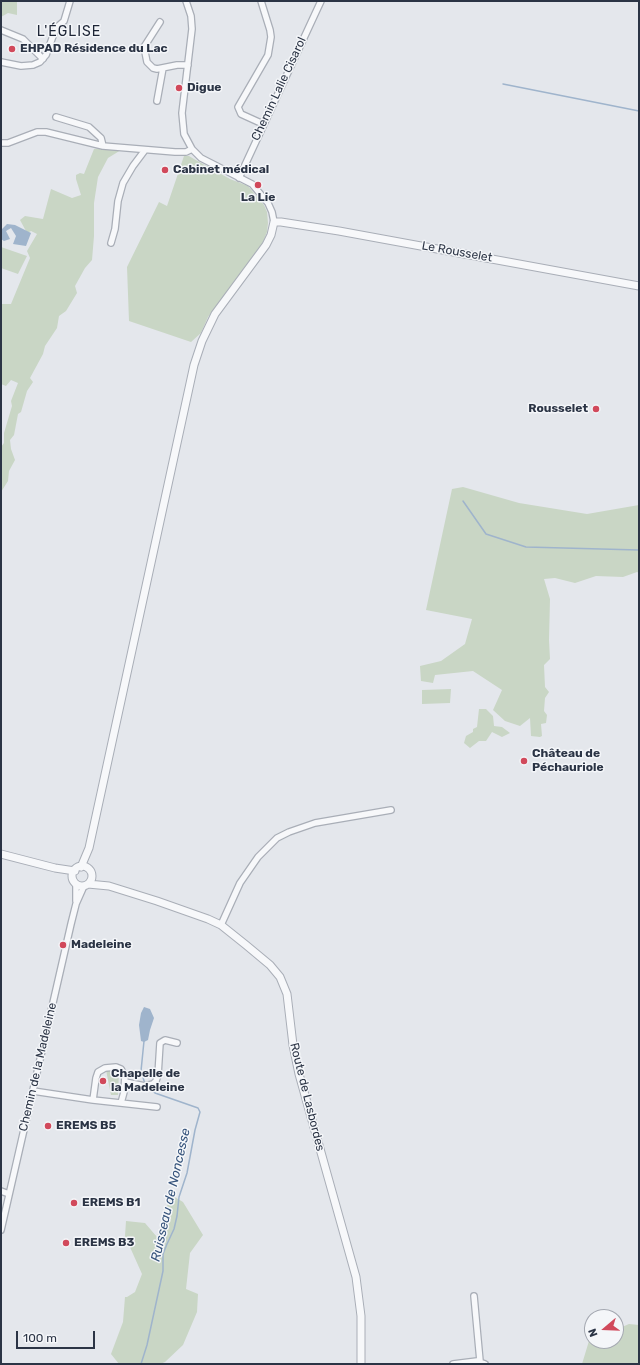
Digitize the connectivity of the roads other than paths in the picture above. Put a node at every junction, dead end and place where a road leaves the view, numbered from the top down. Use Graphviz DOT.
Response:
graph roads {
  1 [pos="70,1"];
  2 [pos="186,1"];
  3 [pos="260,1"];
  4 [pos="321,1"];
  5 [pos="160,22"];
  6 [pos="1,30"];
  7 [pos="43,59"];
  8 [pos="1,62"];
  9 [pos="188,65"];
  10 [pos="163,68"];
  11 [pos="157,101"];
  12 [pos="56,117"];
  13 [pos="263,124"];
  14 [pos="1,143"];
  15 [pos="103,146"];
  16 [pos="192,149"];
  17 [pos="145,150"];
  18 [pos="239,178"];
  19 [pos="274,222"];
  20 [pos="111,243"];
  21 [pos="639,286"];
  22 [pos="392,810"];
  23 [pos="89,848"];
  24 [pos="1,854"];
  25 [pos="89,869"];
  26 [pos="76,875"];
  27 [pos="92,877"];
  28 [pos="86,885"];
  29 [pos="109,886"];
  30 [pos="76,904"];
  31 [pos="221,926"];
  32 [pos="177,1043"];
  33 [pos="125,1082"];
  34 [pos="33,1091"];
  35 [pos="93,1100"];
  36 [pos="121,1103"];
  37 [pos="157,1107"];
  38 [pos="1,1191"];
  39 [pos="9,1194"];
  40 [pos="1,1230"];
  41 [pos="474,1296"];
  42 [pos="482,1362"];
  43 [pos="360,1364"];
  44 [pos="453,1364"];
  1 -- 7 [label="street"];
  2 -- 9 [label="street"];
  3 -- 13 [label="street"];
  4 -- 13 [label="street, Chemin Lalie Cisarol"];
  5 -- 10 [label="street"];
  6 -- 7 [label="street"];
  7 -- 8 [label="street"];
  9 -- 10 [label="street"];
  9 -- 16 [label="street"];
  10 -- 11 [label="street"];
  12 -- 15 [label="street"];
  13 -- 18 [label="street, Chemin Lalie Cisarol"];
  14 -- 15 [label="street"];
  15 -- 17 [label="street"];
  16 -- 17 [label="street"];
  16 -- 18 [label="street"];
  17 -- 20 [label="street"];
  18 -- 19 [label="street"];
  19 -- 21 [label="street, Le Rousselet"];
  19 -- 23 [label="street"];
  22 -- 31 [label="street"];
  23 -- 25 [label="street"];
  23 -- 26 [label="street"];
  24 -- 26 [label="street"];
  25 -- 26 [label="street"];
  25 -- 27 [label="street"];
  26 -- 28 [label="street, Route de Lasbordes"];
  26 -- 30 [label="street, Chemin de la Madeleine"];
  27 -- 28 [label="street"];
  27 -- 29 [label="street, Route de Lasbordes"];
  28 -- 29 [label="street, Route de Lasbordes"];
  28 -- 30 [label="street, Chemin de la Madeleine"];
  29 -- 31 [label="street, Route de Lasbordes"];
  30 -- 34 [label="street, Chemin de la Madeleine"];
  31 -- 43 [label="street, Route de Lasbordes"];
  32 -- 33 [label="street"];
  33 -- 35 [label="street"];
  33 -- 36 [label="street"];
  34 -- 35 [label="street"];
  34 -- 39 [label="street, Chemin de la Madeleine"];
  35 -- 36 [label="street"];
  36 -- 37 [label="street"];
  38 -- 39 [label="street"];
  39 -- 40 [label="street, Chemin de la Madeleine"];
  41 -- 42 [label="street"];
  42 -- 44 [label="street"];
}
